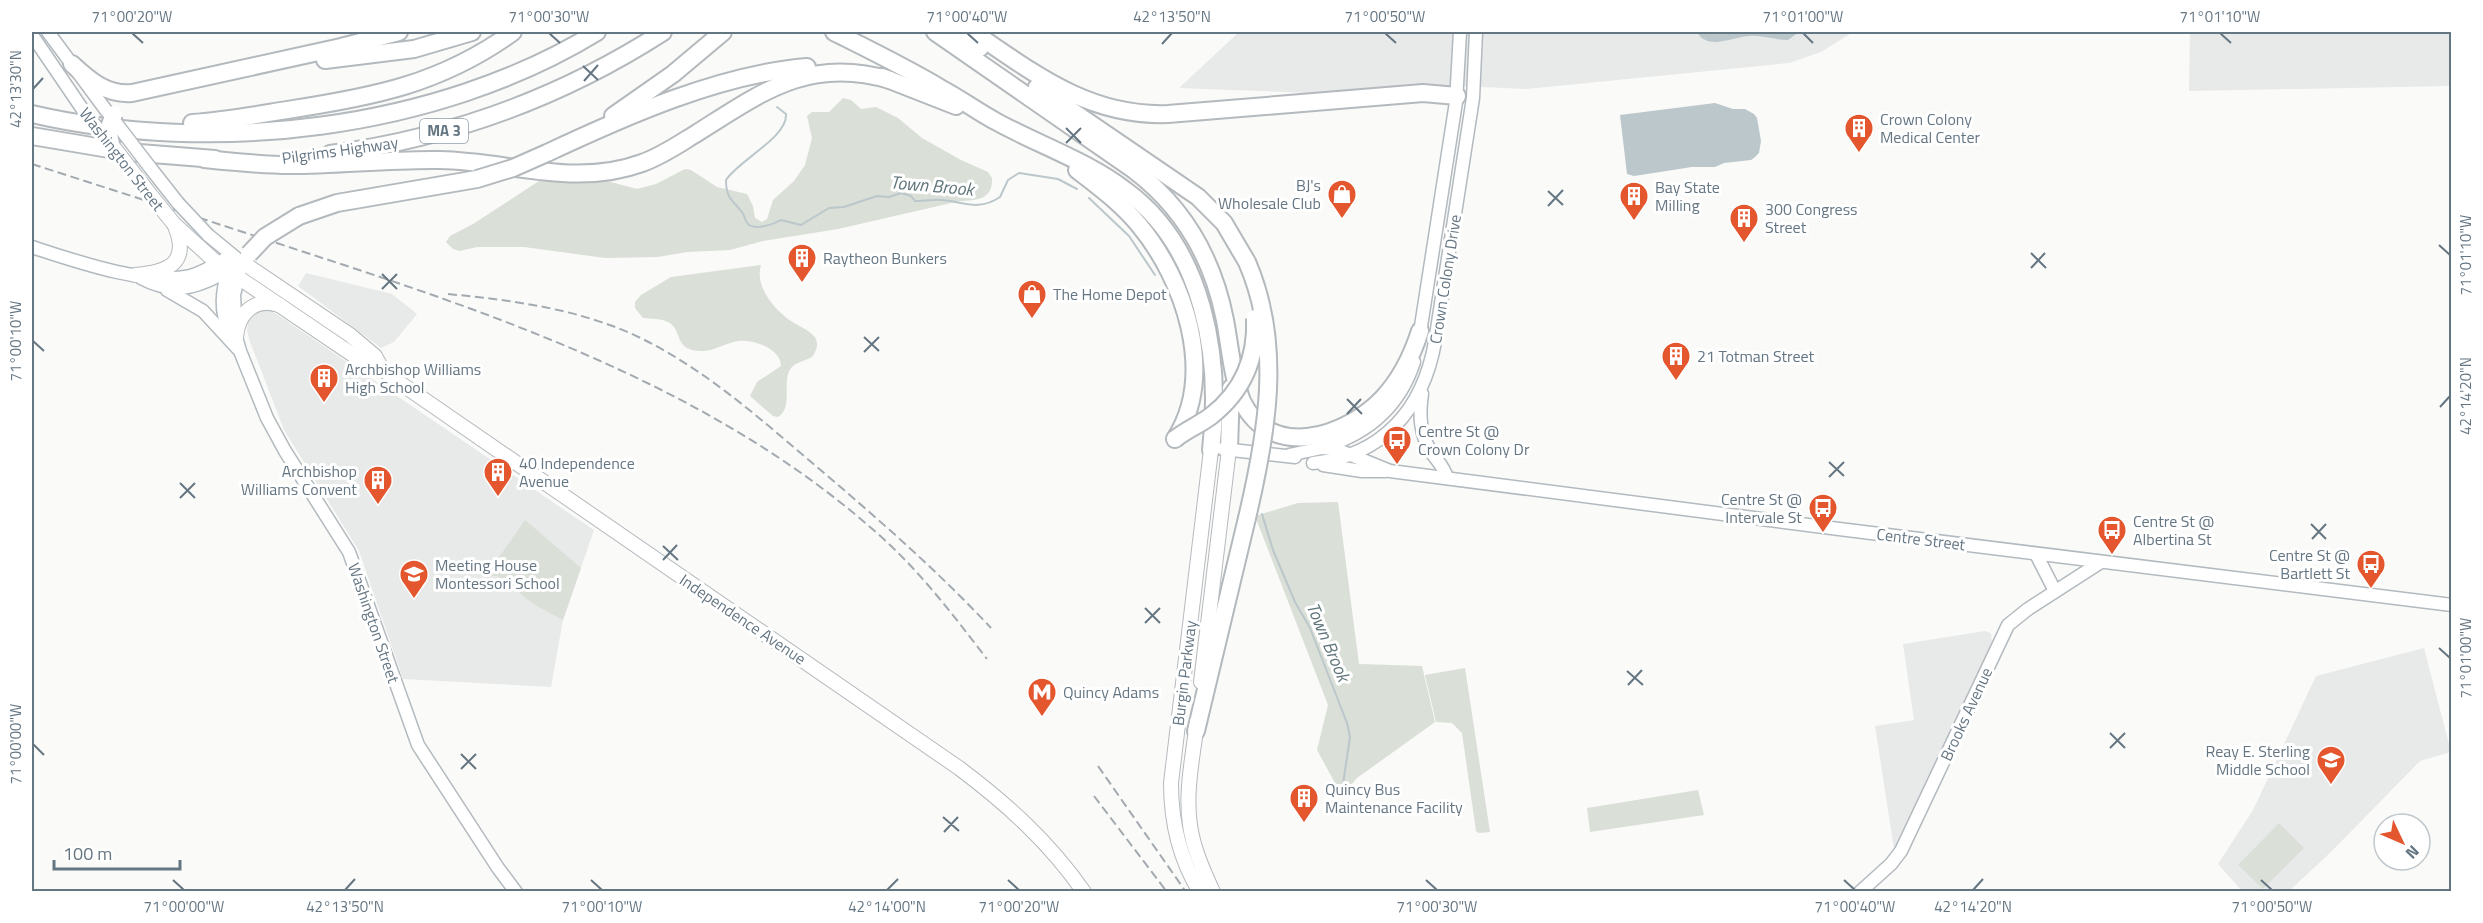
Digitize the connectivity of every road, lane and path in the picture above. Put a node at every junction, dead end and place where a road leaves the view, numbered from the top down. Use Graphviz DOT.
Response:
graph roads {
  1 [pos="48,32"];
  2 [pos="399,32"];
  3 [pos="472,32"];
  4 [pos="513,32"];
  5 [pos="597,32"];
  6 [pos="663,32"];
  7 [pos="723,32"];
  8 [pos="834,32"];
  9 [pos="935,32"];
  10 [pos="951,32"];
  11 [pos="959,32"];
  12 [pos="973,32"];
  13 [pos="1460,32"];
  14 [pos="1476,32"];
  15 [pos="32,34"];
  16 [pos="998,61"];
  17 [pos="72,64"];
  18 [pos="235,71"];
  19 [pos="890,80"];
  20 [pos="149,90"];
  21 [pos="1457,96"];
  22 [pos="32,114"];
  23 [pos="108,118"];
  24 [pos="996,122"];
  25 [pos="32,136"];
  26 [pos="111,144"];
  27 [pos="547,153"];
  28 [pos="204,159"];
  29 [pos="1096,178"];
  30 [pos="174,224"];
  31 [pos="32,248"];
  32 [pos="1247,262"];
  33 [pos="234,264"];
  34 [pos="135,275"];
  35 [pos="155,285"];
  36 [pos="284,307"];
  37 [pos="1420,331"];
  38 [pos="238,344"];
  39 [pos="1229,348"];
  40 [pos="382,369"];
  41 [pos="1422,387"];
  42 [pos="1350,438"];
  43 [pos="1229,449"];
  44 [pos="1314,449"];
  45 [pos="1211,450"];
  46 [pos="1346,453"];
  47 [pos="1289,455"];
  48 [pos="1313,463"];
  49 [pos="1353,470"];
  50 [pos="1390,471"];
  51 [pos="1447,478"];
  52 [pos="2036,554"];
  53 [pos="2101,562"];
  54 [pos="2055,591"];
  55 [pos="2451,605"];
  56 [pos="1196,732"];
  57 [pos="516,891"];
  58 [pos="1084,891"];
  59 [pos="1200,891"];
  60 [pos="1213,891"];
  61 [pos="1860,891"];
  1 -- 17 [label="main road, Washington Street"];
  2 -- 18 [label="highway"];
  3 -- 18 [label="highway"];
  4 -- 23 [label="highway"];
  5 -- 23 [label="highway, Pilgrims Highway / MA 3"];
  6 -- 28 [label="highway, Pilgrims Highway / MA 3"];
  7 -- 27 [label="highway"];
  8 -- 24 [label="highway"];
  9 -- 39 [label="highway"];
  10 -- 16 [label="highway"];
  11 -- 16 [label="highway"];
  12 -- 21 [label="highway"];
  13 -- 21 [label="main road, Crown Colony Drive"];
  14 -- 41 [label="main road, Crown Colony Drive"];
  15 -- 26 [label="main road, Washington Street, bridge"];
  16 -- 32 [label="highway"];
  17 -- 20 [label="highway"];
  17 -- 23 [label="main road, Washington Street"];
  18 -- 20 [label="highway"];
  19 -- 24 [label="highway"];
  19 -- 27 [label="highway"];
  19 -- 28 [label="highway"];
  20 -- 23 [label="highway"];
  21 -- 37 [label="main road, Crown Colony Drive"];
  22 -- 23 [label="highway, Pilgrims Highway / MA 3"];
  23 -- 26 [label="highway, bridge"];
  23 -- 33 [label="main road, Washington Street, bridge"];
  24 -- 29 [label="highway"];
  25 -- 28 [label="highway, Pilgrims Highway / MA 3"];
  26 -- 30 [label="main road, Washington Street, bridge"];
  27 -- 33 [label="highway, bridge"];
  29 -- 32 [label="highway, bridge"];
  29 -- 45 [label="highway"];
  30 -- 33 [label="main road, Washington Street"];
  30 -- 34 [label="main road"];
  31 -- 34 [label="main road"];
  32 -- 56 [label="highway, bridge"];
  33 -- 34 [label="main road"];
  33 -- 35 [label="main road"];
  33 -- 36 [label="main road, Independence Avenue"];
  33 -- 38 [label="main road, Washington Street"];
  33 -- 40 [label="main road, Independence Avenue"];
  34 -- 35 [label="main road"];
  35 -- 38 [label="main road"];
  36 -- 38 [label="main road"];
  36 -- 40 [label="main road, Independence Avenue"];
  37 -- 39 [label="highway"];
  37 -- 42 [label="main road, Crown Colony Drive"];
  38 -- 57 [label="main road, Washington Street"];
  39 -- 43 [label="highway"];
  40 -- 58 [label="main road, Independence Avenue"];
  41 -- 46 [label="main road, Crown Colony Drive"];
  41 -- 51 [label="main road"];
  42 -- 44 [label="main road, Crown Colony Drive"];
  42 -- 46 [label="main road"];
  43 -- 45 [label="main road, Centre Street"];
  43 -- 47 [label="main road, Centre Street"];
  43 -- 56 [label="main road, Burgin Parkway"];
  44 -- 46 [label="main road, Centre Street"];
  44 -- 47 [label="main road, Centre Street"];
  45 -- 59 [label="main road, Burgin Parkway"];
  46 -- 48 [label="main road, Crown Colony Drive"];
  46 -- 49 [label="main road"];
  46 -- 50 [label="main road, Centre Street"];
  47 -- 48 [label="main road, Centre Street"];
  48 -- 49 [label="main road, Centre Street"];
  49 -- 50 [label="main road, Centre Street"];
  50 -- 51 [label="main road, Centre Street"];
  51 -- 52 [label="main road, Centre Street"];
  52 -- 53 [label="main road, Centre Street"];
  52 -- 54 [label="main road"];
  53 -- 54 [label="main road, Brooks Avenue"];
  53 -- 55 [label="main road, Centre Street"];
  54 -- 61 [label="main road, Brooks Avenue"];
  56 -- 60 [label="main road, Burgin Parkway"];
}
